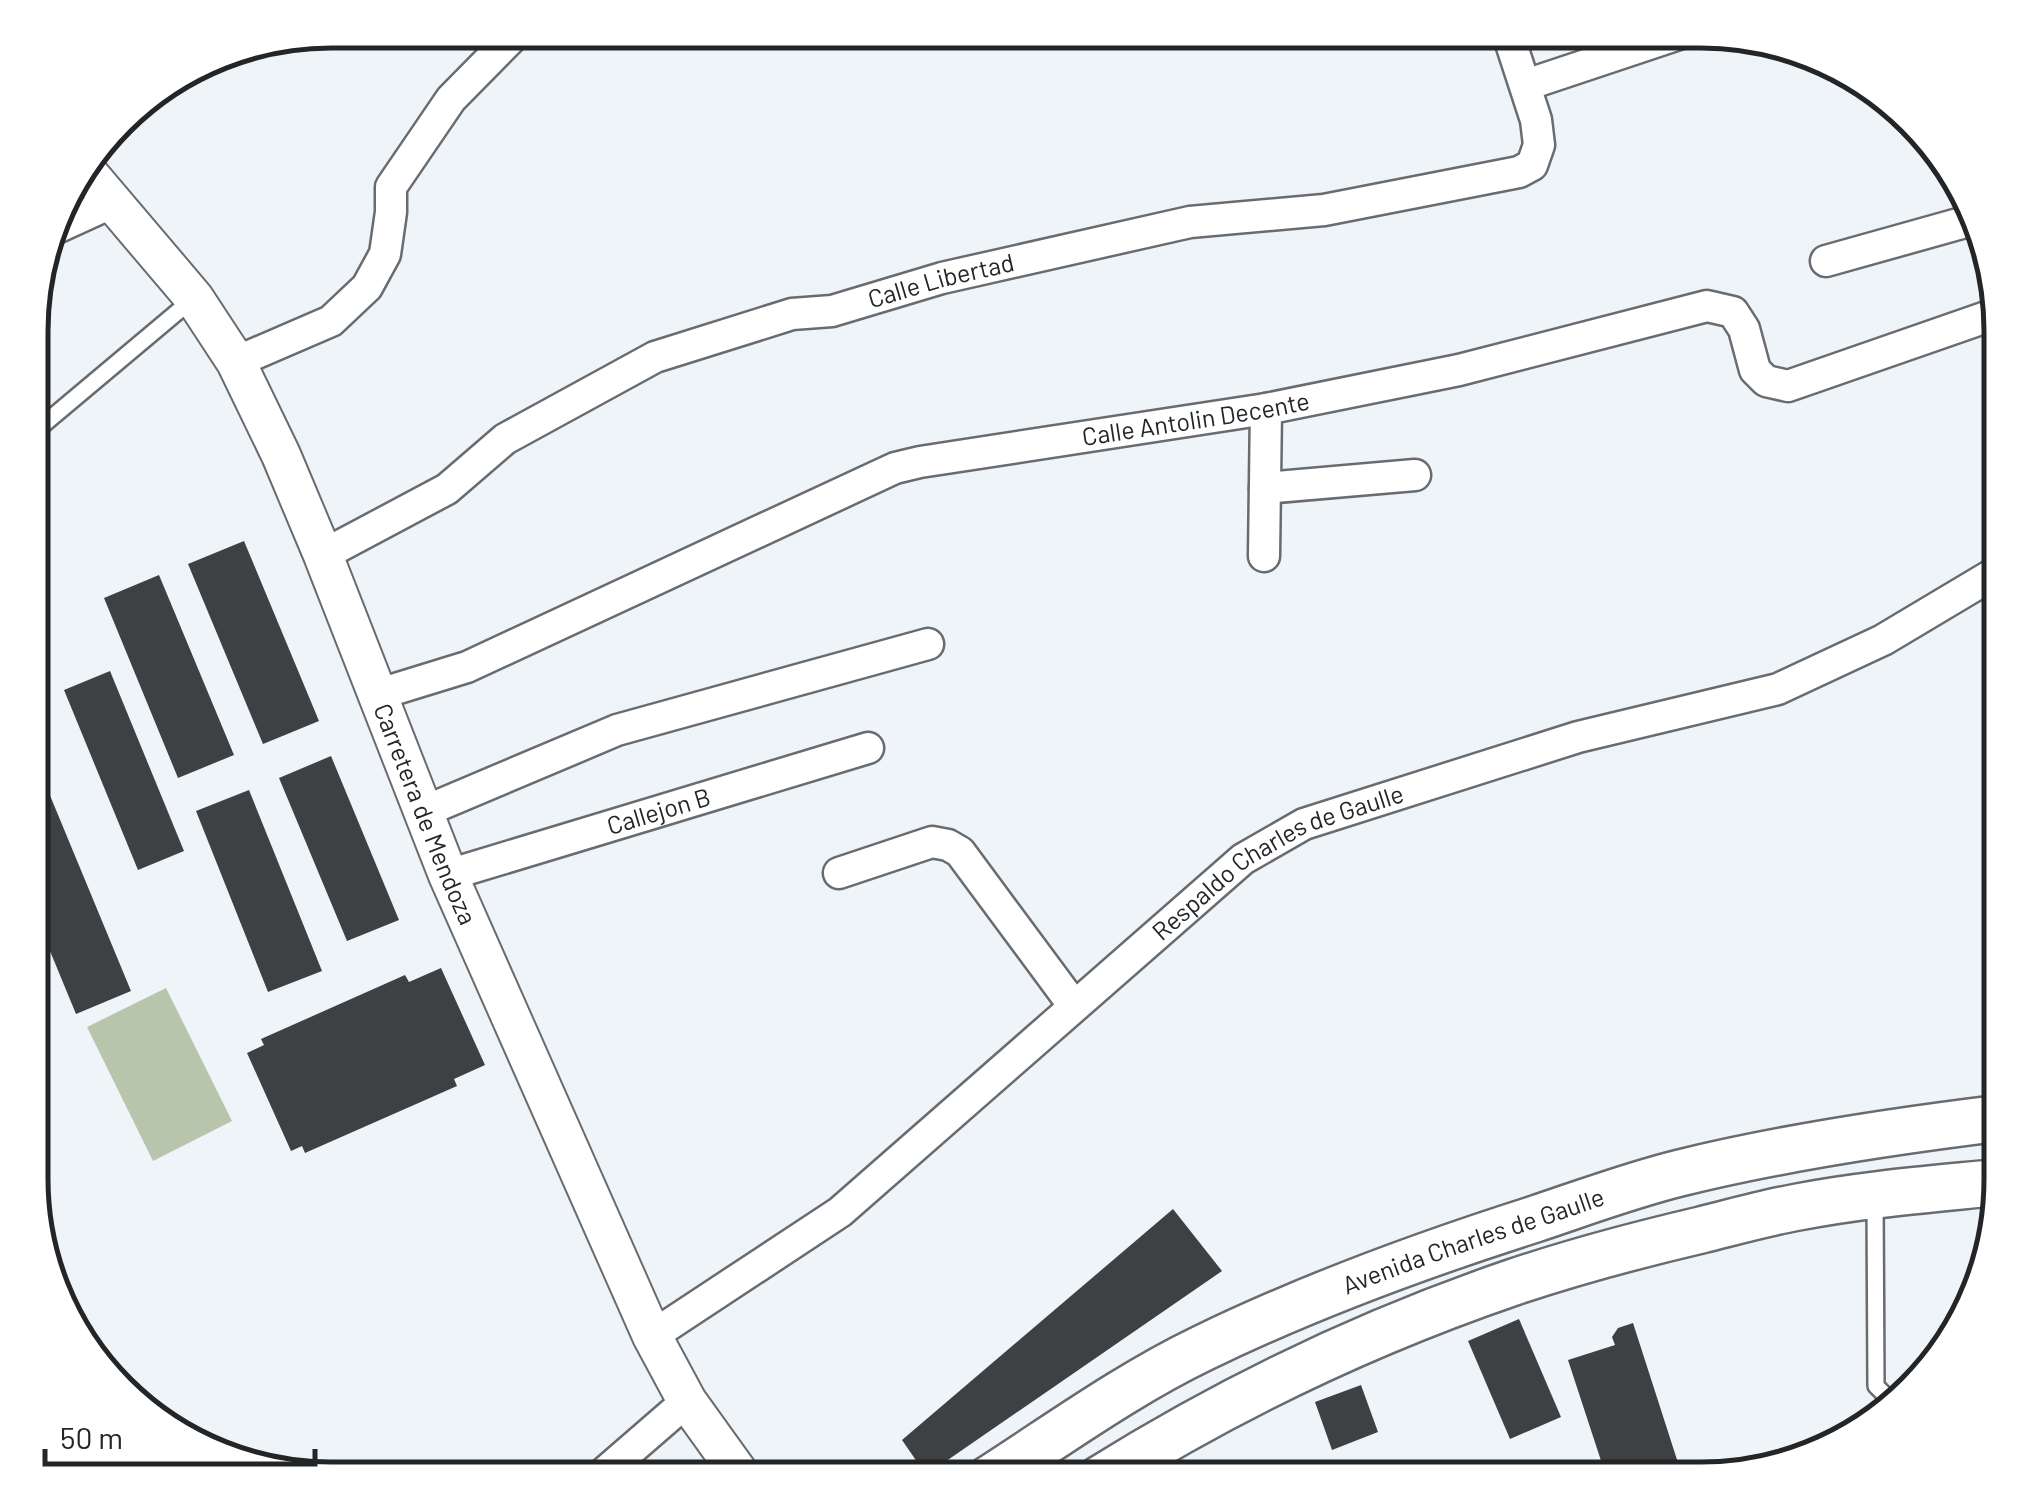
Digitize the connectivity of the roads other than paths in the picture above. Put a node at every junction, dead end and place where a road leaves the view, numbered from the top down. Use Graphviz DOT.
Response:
graph roads {
  1 [pos="501,48"];
  2 [pos="1513,48"];
  3 [pos="1631,48"];
  4 [pos="1526,86"];
  5 [pos="92,178"];
  6 [pos="113,202"];
  7 [pos="69,222"];
  8 [pos="1962,222"];
  9 [pos="1826,262"];
  10 [pos="194,298"];
  11 [pos="1983,318"];
  12 [pos="236,362"];
  13 [pos="1266,409"];
  14 [pos="48,421"];
  15 [pos="1415,475"];
  16 [pos="1265,488"];
  17 [pos="323,554"];
  18 [pos="1264,556"];
  19 [pos="1984,579"];
  20 [pos="928,644"];
  21 [pos="376,695"];
  22 [pos="868,748"];
  23 [pos="423,812"];
  24 [pos="839,873"];
  25 [pos="448,876"];
  26 [pos="1074,1006"];
  27 [pos="1984,1120"];
  28 [pos="1984,1184"];
  29 [pos="1875,1195"];
  30 [pos="652,1336"];
  31 [pos="1884,1394"];
  32 [pos="688,1401"];
  33 [pos="617,1461"];
  34 [pos="731,1461"];
  35 [pos="1016,1462"];
  36 [pos="1127,1462"];
  1 -- 12 [label="street"];
  2 -- 4 [label="street, Calle Libertad"];
  3 -- 4 [label="street"];
  4 -- 17 [label="street, Calle Libertad"];
  5 -- 6 [label="street, Carretera de Mendoza"];
  6 -- 7 [label="street"];
  6 -- 10 [label="street, Carretera de Mendoza"];
  8 -- 9 [label="street"];
  10 -- 12 [label="street, Carretera de Mendoza"];
  10 -- 14 [label="lane"];
  11 -- 13 [label="street, Calle Antolin Decente"];
  12 -- 17 [label="street, Carretera de Mendoza"];
  13 -- 16 [label="street"];
  13 -- 21 [label="street, Calle Antolin Decente"];
  15 -- 16 [label="street"];
  16 -- 18 [label="street"];
  17 -- 21 [label="street, Carretera de Mendoza"];
  19 -- 26 [label="street, Respaldo Charles de Gaulle"];
  20 -- 23 [label="street"];
  21 -- 23 [label="street, Carretera de Mendoza"];
  22 -- 25 [label="street, Callejon B"];
  23 -- 25 [label="street, Carretera de Mendoza"];
  24 -- 26 [label="street"];
  25 -- 30 [label="street, Carretera de Mendoza"];
  26 -- 30 [label="street, Respaldo Charles de Gaulle"];
  27 -- 35 [label="main road, Avenida Charles de Gaulle"];
  28 -- 29 [label="main road, Avenida Charles de Gaulle"];
  29 -- 31 [label="lane"];
  29 -- 36 [label="main road, Avenida Charles de Gaulle"];
  30 -- 32 [label="street, Carretera de Mendoza"];
  32 -- 33 [label="street"];
  32 -- 34 [label="street, Carretera de Mendoza"];
}
